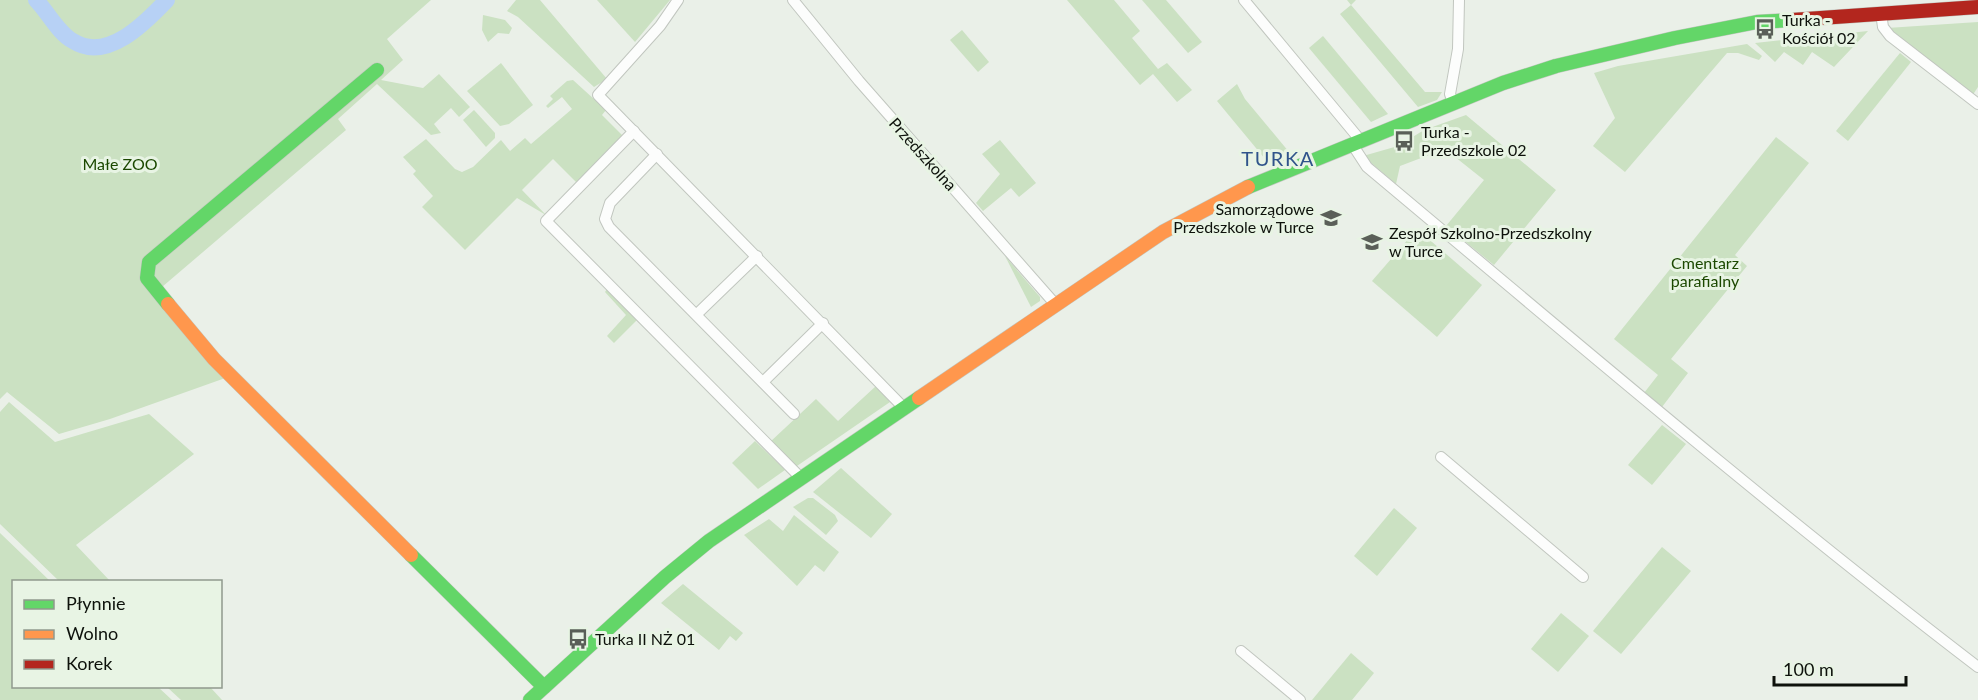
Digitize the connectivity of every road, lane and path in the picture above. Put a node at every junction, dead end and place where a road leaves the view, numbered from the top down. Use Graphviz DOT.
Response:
graph roads {
  1 [pos="678,0"];
  2 [pos="793,0"];
  3 [pos="1244,0"];
  4 [pos="1459,0"];
  5 [pos="1978,7"];
  6 [pos="1881,13"];
  7 [pos="377,70"];
  8 [pos="1453,103"];
  9 [pos="1978,104"];
  10 [pos="634,131"];
  11 [pos="1357,142"];
  12 [pos="657,154"];
  13 [pos="757,256"];
  14 [pos="1056,305"];
  15 [pos="697,314"];
  16 [pos="823,323"];
  17 [pos="763,382"];
  18 [pos="904,408"];
  19 [pos="794,414"];
  20 [pos="1441,457"];
  21 [pos="801,478"];
  22 [pos="1583,577"];
  23 [pos="1241,651"];
  24 [pos="1978,667"];
  25 [pos="539,695"];
  26 [pos="1300,700"];
  1 -- 10 [label="street"];
  2 -- 14 [label="street, Przedszkolna"];
  3 -- 11 [label="street"];
  4 -- 8 [label="street"];
  5 -- 6 [label="main road"];
  6 -- 8 [label="main road"];
  6 -- 9 [label="street"];
  7 -- 25 [label="main road"];
  8 -- 11 [label="main road"];
  10 -- 12 [label="street"];
  10 -- 21 [label="street"];
  11 -- 14 [label="main road"];
  11 -- 24 [label="street"];
  12 -- 13 [label="street"];
  12 -- 15 [label="street"];
  13 -- 15 [label="street"];
  13 -- 16 [label="street"];
  14 -- 18 [label="main road"];
  15 -- 17 [label="street"];
  16 -- 17 [label="street"];
  16 -- 18 [label="street"];
  17 -- 19 [label="street"];
  18 -- 21 [label="main road"];
  20 -- 22 [label="street"];
  21 -- 25 [label="main road"];
  23 -- 26 [label="street"];
}
